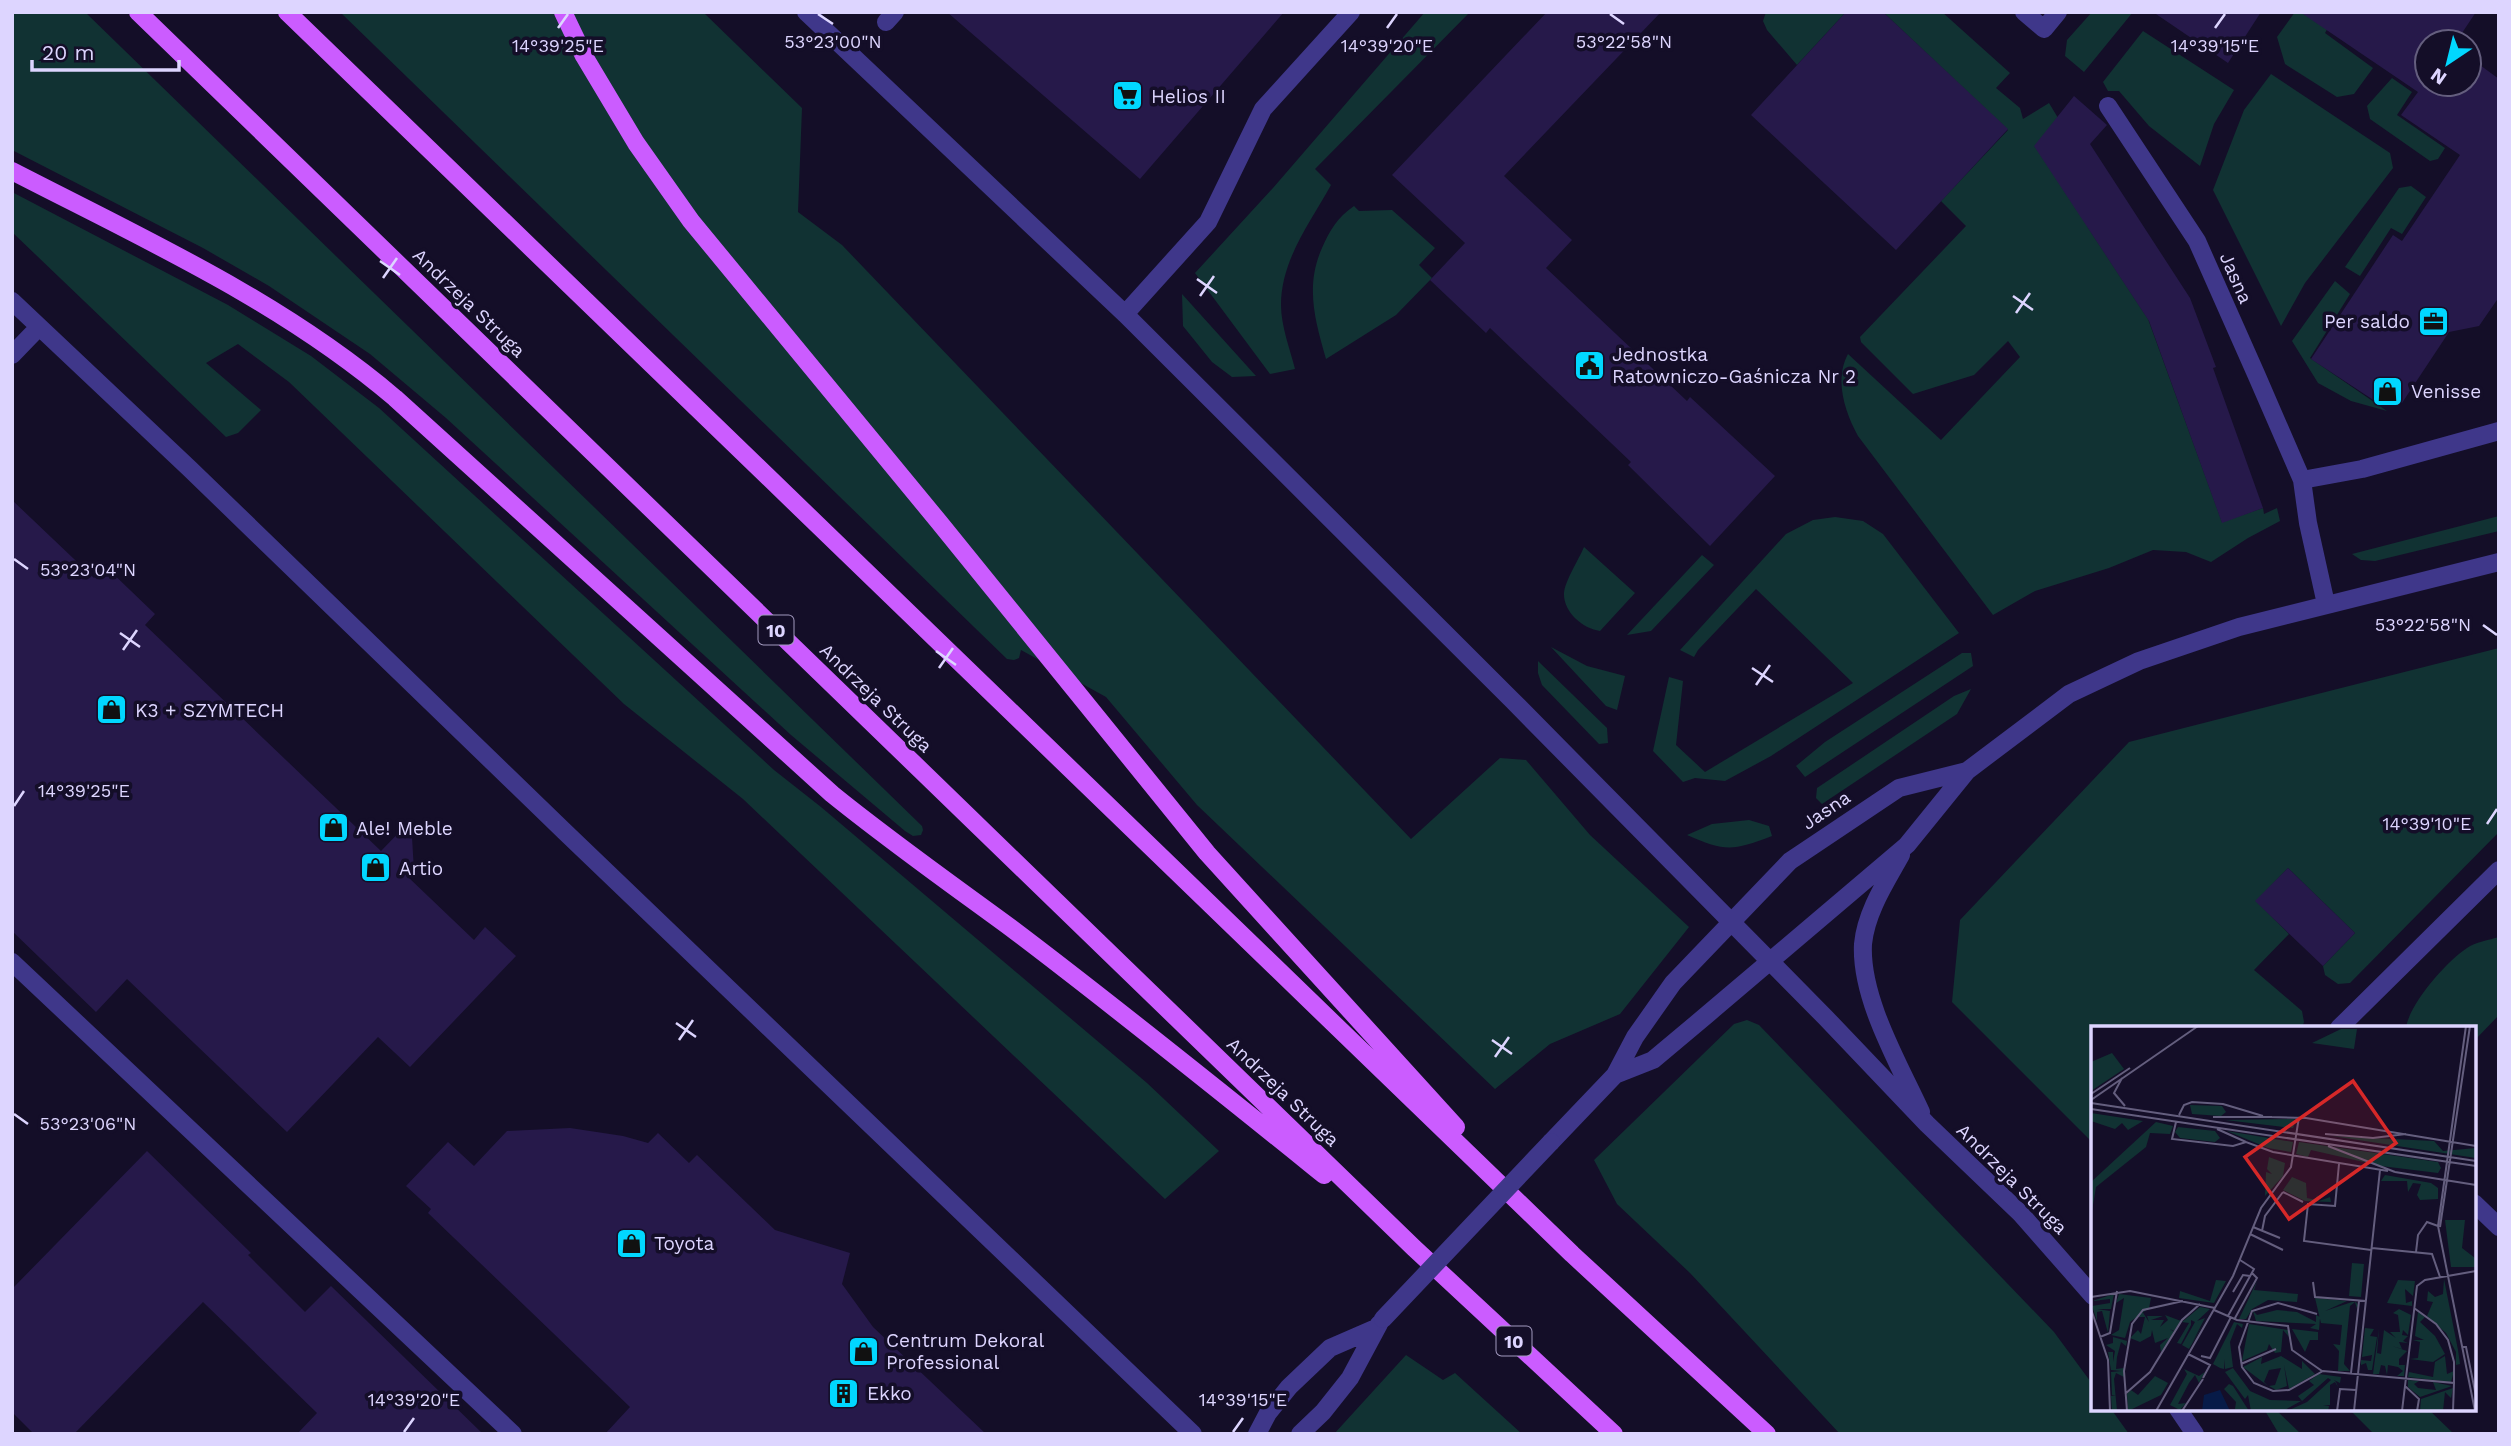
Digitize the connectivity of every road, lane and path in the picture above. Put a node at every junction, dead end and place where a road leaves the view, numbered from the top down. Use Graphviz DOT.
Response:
graph roads {
  1 [pos="138,12"];
  2 [pos="286,12"];
  3 [pos="563,12"];
  4 [pos="806,12"];
  5 [pos="1351,12"];
  6 [pos="2024,12"];
  7 [pos="2058,12"];
  8 [pos="2108,106"];
  9 [pos="12,171"];
  10 [pos="12,301"];
  11 [pos="1125,314"];
  12 [pos="39,327"];
  13 [pos="12,355"];
  14 [pos="2499,431"];
  15 [pos="2302,480"];
  16 [pos="2499,562"];
  17 [pos="2326,604"];
  18 [pos="1967,771"];
  19 [pos="1907,845"];
  20 [pos="2499,870"];
  21 [pos="1731,921"];
  22 [pos="1769,960"];
  23 [pos="12,962"];
  24 [pos="2341,1026"];
  25 [pos="1615,1075"];
  26 [pos="1927,1124"];
  27 [pos="2476,1205"];
  28 [pos="2499,1227"];
  29 [pos="1414,1248"];
  30 [pos="1572,1254"];
  31 [pos="2091,1294"];
  32 [pos="1380,1324"];
  33 [pos="2179,1411"];
  34 [pos="513,1434"];
  35 [pos="1193,1434"];
  36 [pos="1257,1434"];
  37 [pos="1300,1434"];
  38 [pos="1614,1434"];
  39 [pos="1767,1434"];
  40 [pos="2195,1434"];
  1 -- 29 [label="main road, Andrzeja Struga / 10"];
  2 -- 30 [label="main road"];
  3 -- 30 [label="main road"];
  4 -- 11 [label="street, Andrzeja Struga"];
  5 -- 11 [label="street"];
  6 -- 7 [label="street"];
  8 -- 15 [label="street, Jasna"];
  9 -- 29 [label="main road"];
  10 -- 12 [label="street"];
  11 -- 21 [label="street, Andrzeja Struga"];
  12 -- 13 [label="street"];
  12 -- 35 [label="street"];
  14 -- 15 [label="street"];
  15 -- 17 [label="street, Jasna"];
  16 -- 17 [label="street, Jasna"];
  17 -- 18 [label="street, Jasna"];
  18 -- 19 [label="street, Jasna"];
  18 -- 21 [label="street, Jasna"];
  19 -- 22 [label="street, Jasna"];
  19 -- 26 [label="street, Andrzeja Struga"];
  20 -- 24 [label="street"];
  21 -- 22 [label="street, Andrzeja Struga"];
  21 -- 25 [label="street"];
  22 -- 25 [label="street"];
  22 -- 26 [label="street, Andrzeja Struga"];
  23 -- 34 [label="street"];
  25 -- 32 [label="street, bridge"];
  26 -- 31 [label="street, Andrzeja Struga"];
  27 -- 28 [label="street"];
  29 -- 38 [label="main road, Andrzeja Struga / 10"];
  30 -- 39 [label="main road"];
  32 -- 36 [label="street"];
  32 -- 37 [label="street"];
  33 -- 40 [label="street"];
}
